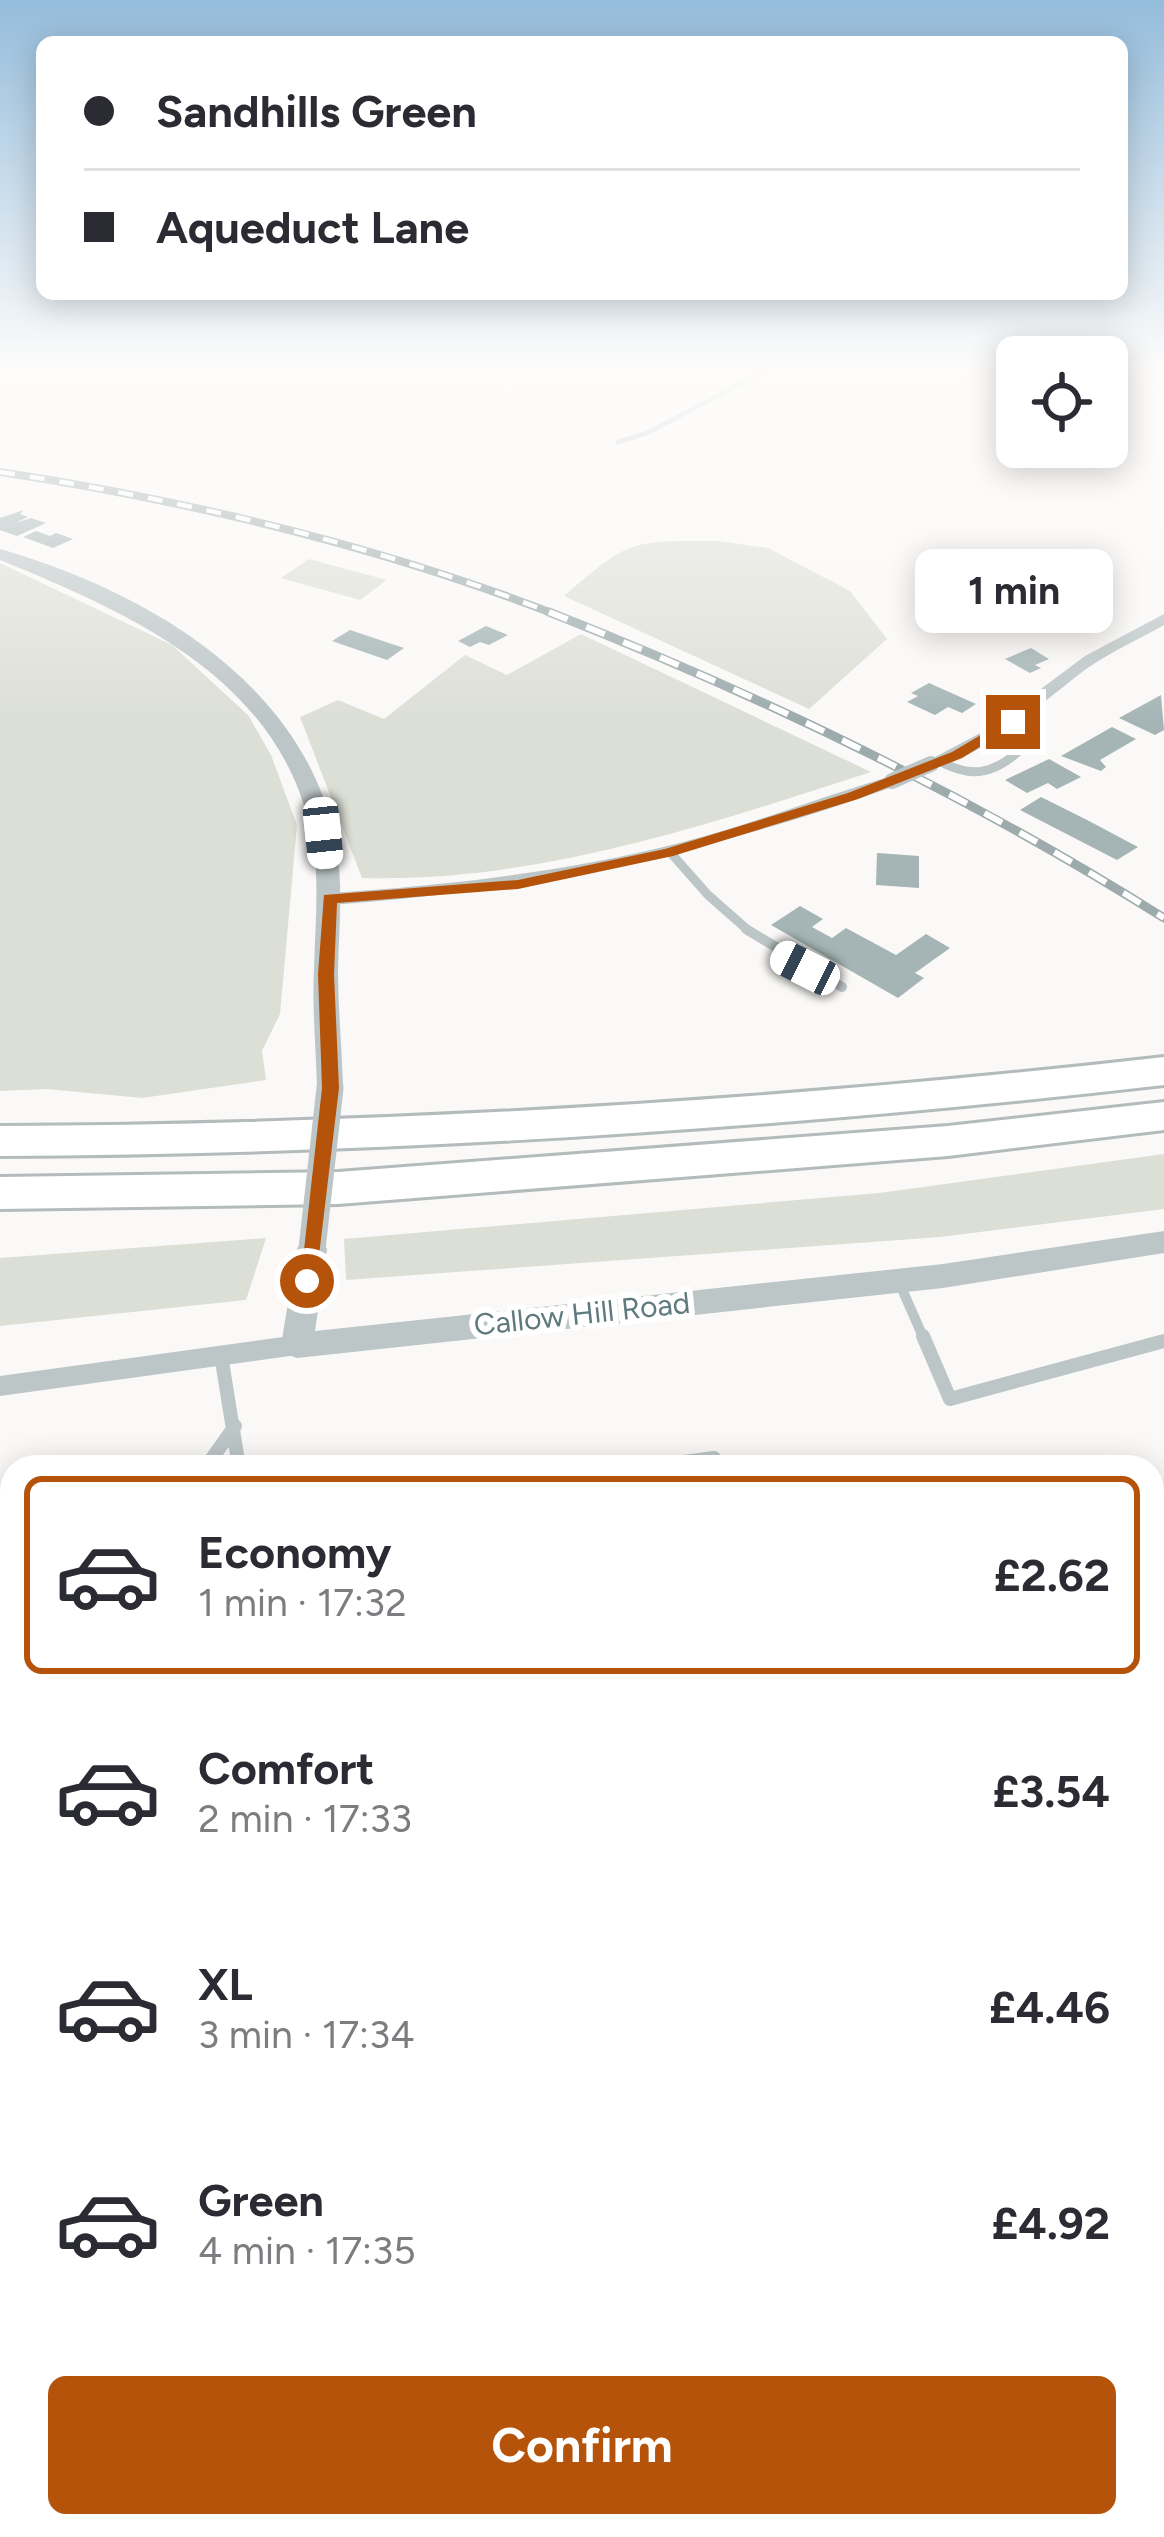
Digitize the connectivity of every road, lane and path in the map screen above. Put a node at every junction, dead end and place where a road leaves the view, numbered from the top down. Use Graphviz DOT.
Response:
graph roads {
  1 [pos="0,554"];
  2 [pos="1164,620"];
  3 [pos="991,736"];
  4 [pos="935,762"];
  5 [pos="670,852"];
  6 [pos="329,898"];
  7 [pos="842,987"];
  8 [pos="1164,1071"];
  9 [pos="1164,1117"];
  10 [pos="0,1141"];
  11 [pos="0,1193"];
  12 [pos="1164,1242"];
  13 [pos="898,1280"];
  14 [pos="1164,1341"];
  15 [pos="297,1345"];
  16 [pos="221,1355"];
  17 [pos="0,1386"];
  18 [pos="236,1425"];
  19 [pos="215,1455"];
  20 [pos="238,1455"];
  1 -- 6 [label="street"];
  2 -- 3 [label="street"];
  3 -- 4 [label="street"];
  3 -- 4 [label="lane"];
  4 -- 5 [label="street, bridge"];
  5 -- 6 [label="street"];
  5 -- 7 [label="lane"];
  6 -- 15 [label="street, bridge"];
  8 -- 10 [label="highway"];
  9 -- 11 [label="highway"];
  12 -- 13 [label="street, Callow Hill Road"];
  13 -- 14 [label="lane"];
  13 -- 15 [label="street, Callow Hill Road"];
  15 -- 16 [label="street, Callow Hill Road"];
  16 -- 17 [label="street, Callow Hill Road"];
  16 -- 18 [label="lane"];
  18 -- 19 [label="lane"];
  18 -- 20 [label="lane"];
}
